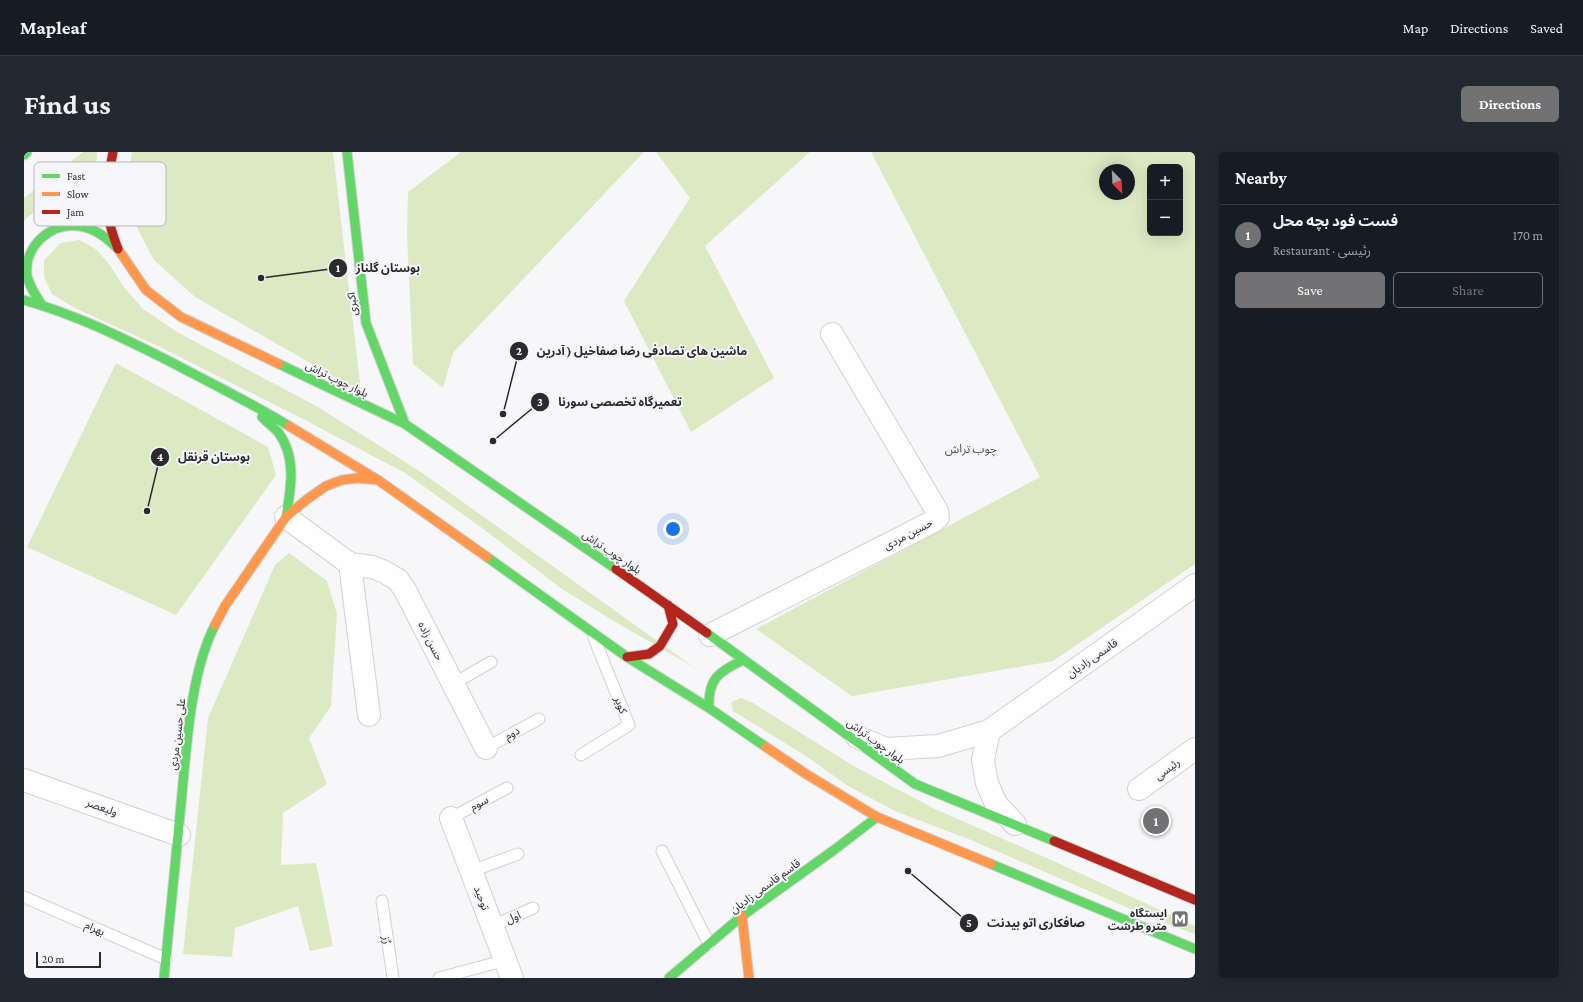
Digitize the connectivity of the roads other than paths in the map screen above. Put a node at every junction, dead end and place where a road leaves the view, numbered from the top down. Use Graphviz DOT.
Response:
graph roads {
  1 [pos="28,152"];
  2 [pos="113,152"];
  3 [pos="347,152"];
  4 [pos="24,155"];
  5 [pos="111,162"];
  6 [pos="110,226"];
  7 [pos="118,249"];
  8 [pos="24,300"];
  9 [pos="42,305"];
  10 [pos="832,334"];
  11 [pos="248,402"];
  12 [pos="405,424"];
  13 [pos="378,480"];
  14 [pos="286,517"];
  15 [pos="350,564"];
  16 [pos="1195,585"];
  17 [pos="668,605"];
  18 [pos="592,632"];
  19 [pos="710,636"];
  20 [pos="627,657"];
  21 [pos="744,660"];
  22 [pos="491,662"];
  23 [pos="453,684"];
  24 [pos="709,708"];
  25 [pos="369,715"];
  26 [pos="539,718"];
  27 [pos="989,731"];
  28 [pos="845,732"];
  29 [pos="486,748"];
  30 [pos="1195,749"];
  31 [pos="581,755"];
  32 [pos="24,780"];
  33 [pos="507,788"];
  34 [pos="1139,789"];
  35 [pos="877,817"];
  36 [pos="451,818"];
  37 [pos="1015,824"];
  38 [pos="179,835"];
  39 [pos="662,851"];
  40 [pos="518,854"];
  41 [pos="472,871"];
  42 [pos="24,897"];
  43 [pos="1195,900"];
  44 [pos="382,901"];
  45 [pos="533,908"];
  46 [pos="742,916"];
  47 [pos="493,926"];
  48 [pos="709,944"];
  49 [pos="1195,949"];
  50 [pos="166,959"];
  51 [pos="509,969"];
  52 [pos="164,978"];
  53 [pos="393,978"];
  54 [pos="439,978"];
  55 [pos="669,978"];
  56 [pos="749,978"];
  1 -- 4 [label="main road"];
  2 -- 5 [label="main road, بلوار چوب‌ تراش"];
  3 -- 12 [label="main road, اکبری"];
  6 -- 7 [label="main road, بلوار چوب‌ تراش"];
  7 -- 9 [label="main road"];
  7 -- 12 [label="main road, بلوار چوب‌ تراش"];
  8 -- 9 [label="main road"];
  9 -- 11 [label="main road"];
  10 -- 19 [label="street, حسین مردی"];
  11 -- 13 [label="main road"];
  11 -- 14 [label="main road, علی حسین مردی"];
  12 -- 17 [label="main road, بلوار چوب‌ تراش"];
  13 -- 14 [label="main road, علی حسین مردی"];
  13 -- 18 [label="main road"];
  14 -- 15 [label="street, حسن زاده"];
  14 -- 38 [label="main road, علی حسین مردی"];
  15 -- 23 [label="street, حسن زاده"];
  15 -- 25 [label="street"];
  16 -- 27 [label="street, قاسمی زادیان"];
  17 -- 19 [label="main road, بلوار چوب‌ تراش"];
  17 -- 20 [label="main road"];
  18 -- 20 [label="main road"];
  18 -- 31 [label="lane, کویر"];
  19 -- 21 [label="main road, بلوار چوب‌ تراش"];
  20 -- 24 [label="main road"];
  21 -- 24 [label="main road"];
  21 -- 28 [label="main road, بلوار چوب‌ تراش"];
  22 -- 23 [label="lane"];
  23 -- 29 [label="street, حسن زاده"];
  24 -- 35 [label="main road"];
  26 -- 29 [label="lane, دوم"];
  27 -- 28 [label="street, قاسمی زادیان"];
  27 -- 37 [label="street"];
  28 -- 37 [label="main road, بلوار چوب‌ تراش"];
  30 -- 34 [label="street, رئیسی"];
  32 -- 38 [label="street, ولیعصر"];
  33 -- 36 [label="lane, سوم"];
  35 -- 46 [label="main road, قاسم قاسمی زادیان"];
  35 -- 49 [label="main road"];
  36 -- 41 [label="street, توحید"];
  37 -- 43 [label="main road, بلوار چوب‌ تراش"];
  38 -- 50 [label="main road, علی حسین مردی"];
  39 -- 48 [label="lane"];
  40 -- 41 [label="lane"];
  41 -- 47 [label="street, توحید"];
  42 -- 50 [label="lane, بهرام"];
  44 -- 53 [label="lane, رُز"];
  45 -- 47 [label="lane, اول"];
  46 -- 48 [label="main road, قاسم قاسمی زادیان"];
  46 -- 56 [label="main road"];
  47 -- 51 [label="street, توحید"];
  48 -- 55 [label="main road, قاسم قاسمی زادیان"];
  50 -- 52 [label="main road, علی حسین مردی"];
  51 -- 54 [label="lane"];
}
